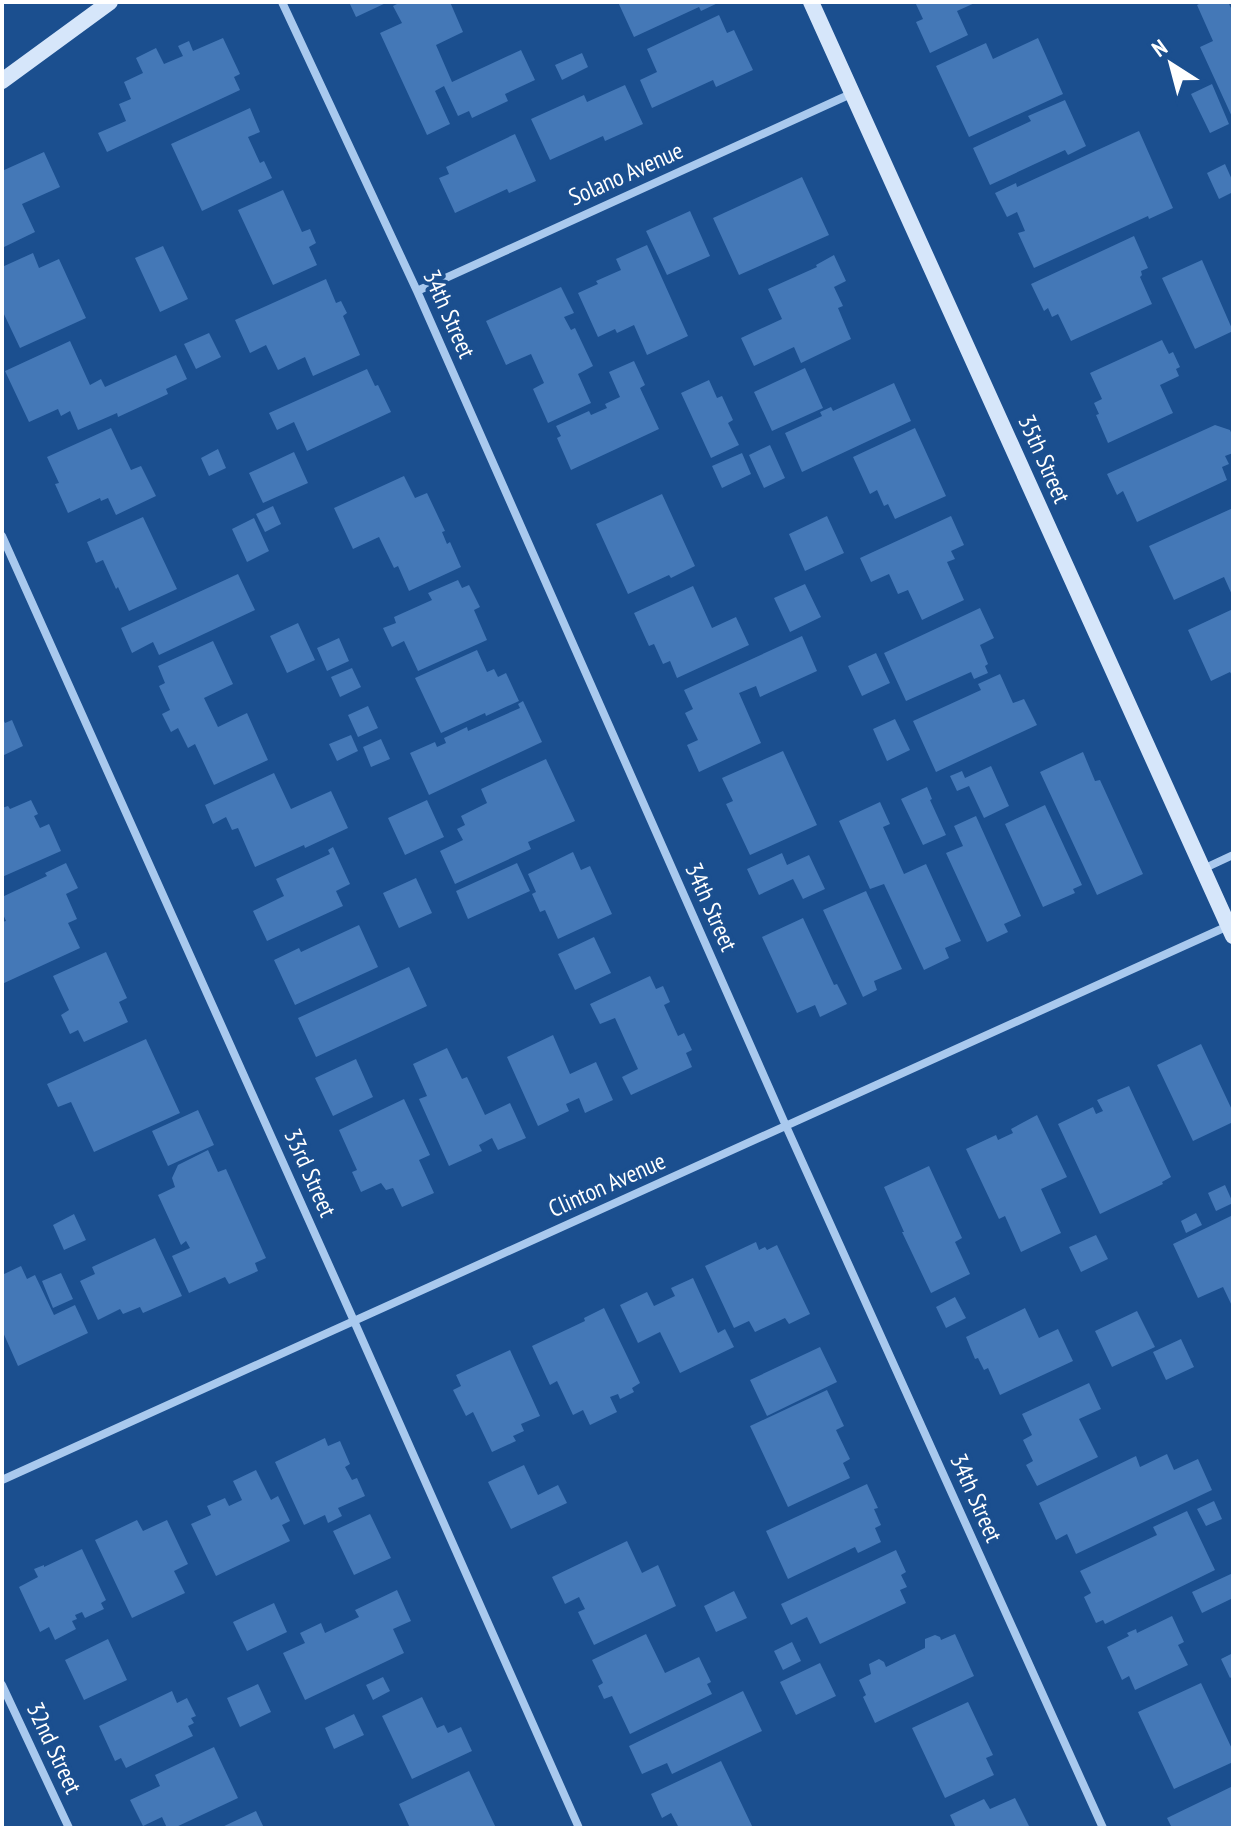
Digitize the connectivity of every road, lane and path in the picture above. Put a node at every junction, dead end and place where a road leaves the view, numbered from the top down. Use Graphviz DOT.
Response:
graph roads {
  1 [pos="110,2"];
  2 [pos="282,2"];
  3 [pos="811,2"];
  4 [pos="2,81"];
  5 [pos="853,93"];
  6 [pos="417,291"];
  7 [pos="2,536"];
  8 [pos="1233,855"];
  9 [pos="1203,869"];
  10 [pos="1231,931"];
  11 [pos="786,1126"];
  12 [pos="354,1321"];
  13 [pos="2,1480"];
  14 [pos="2,1685"];
  15 [pos="69,1828"];
  16 [pos="579,1828"];
  17 [pos="1103,1828"];
  1 -- 4 [label="street"];
  2 -- 6 [label="street, 34th Street"];
  3 -- 5 [label="street, 35th Street"];
  5 -- 6 [label="street, Solano Avenue"];
  5 -- 9 [label="street, 35th Street"];
  6 -- 11 [label="street, 34th Street"];
  7 -- 12 [label="street, 33rd Street"];
  8 -- 9 [label="street"];
  9 -- 10 [label="street, 35th Street"];
  10 -- 11 [label="street, Clinton Avenue"];
  11 -- 12 [label="street, Clinton Avenue"];
  11 -- 17 [label="street, 34th Street"];
  12 -- 13 [label="street, Clinton Avenue"];
  12 -- 16 [label="street, 33rd Street"];
  14 -- 15 [label="street, 32nd Street"];
}
